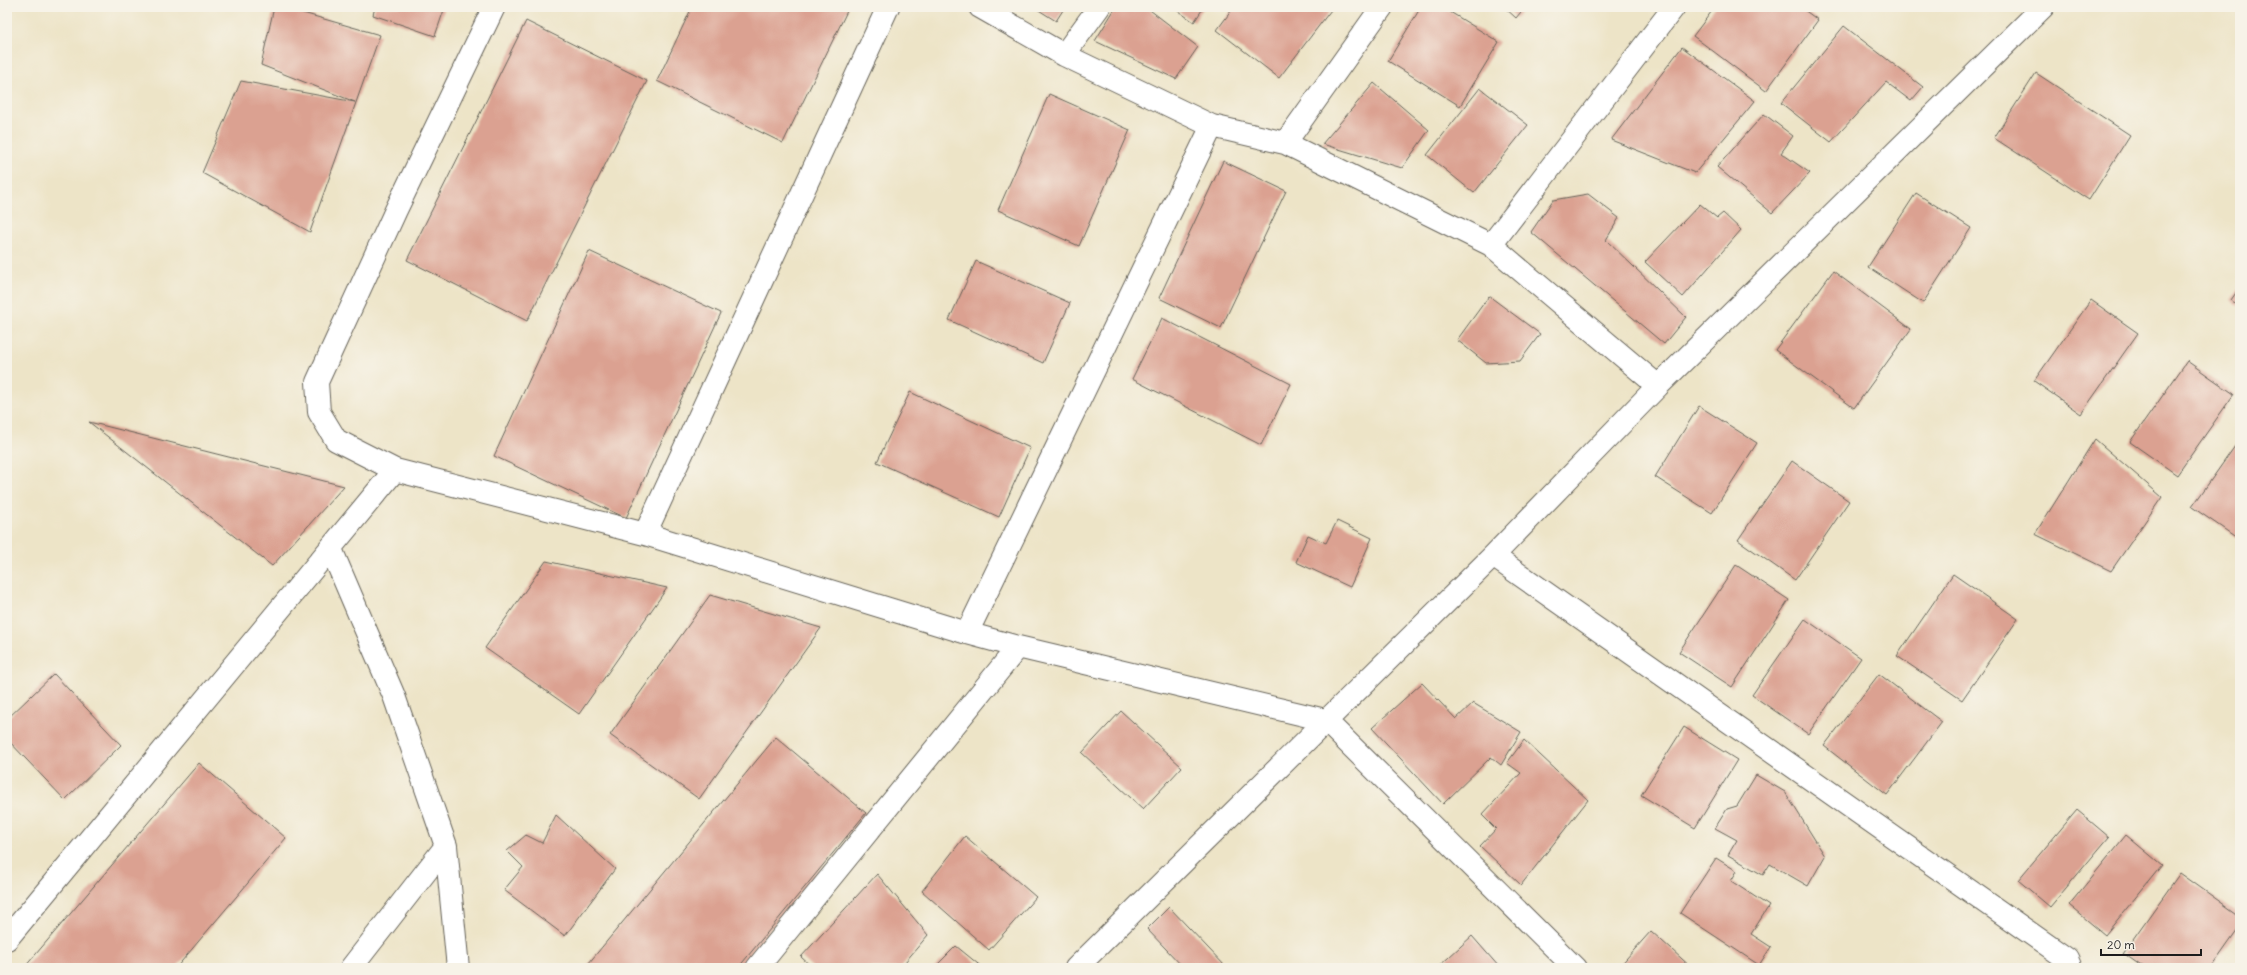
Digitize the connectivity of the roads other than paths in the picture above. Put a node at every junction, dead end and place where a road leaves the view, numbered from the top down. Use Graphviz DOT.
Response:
graph roads {
  1 [pos="494,7"];
  2 [pos="888,7"];
  3 [pos="980,7"];
  4 [pos="1099,7"];
  5 [pos="1382,7"];
  6 [pos="1674,7"];
  7 [pos="2043,7"];
  8 [pos="1064,55"];
  9 [pos="1212,126"];
  10 [pos="1285,143"];
  11 [pos="1491,245"];
  12 [pos="1658,386"];
  13 [pos="395,470"];
  14 [pos="645,534"];
  15 [pos="331,548"];
  16 [pos="1493,556"];
  17 [pos="967,633"];
  18 [pos="1018,647"];
  19 [pos="1325,720"];
  20 [pos="446,846"];
  21 [pos="7,939"];
  22 [pos="351,968"];
  23 [pos="458,968"];
  24 [pos="757,968"];
  25 [pos="1076,968"];
  26 [pos="1575,968"];
  27 [pos="2071,968"];
  1 -- 13 [label="street"];
  2 -- 14 [label="street"];
  3 -- 8 [label="street"];
  4 -- 8 [label="street"];
  5 -- 10 [label="street"];
  6 -- 11 [label="street"];
  7 -- 12 [label="street"];
  8 -- 9 [label="street"];
  9 -- 10 [label="street"];
  9 -- 17 [label="street"];
  10 -- 11 [label="street"];
  11 -- 12 [label="street"];
  12 -- 16 [label="street"];
  13 -- 14 [label="street"];
  13 -- 15 [label="street"];
  14 -- 17 [label="street"];
  15 -- 20 [label="street"];
  15 -- 21 [label="street"];
  16 -- 19 [label="street"];
  16 -- 27 [label="street"];
  17 -- 18 [label="street"];
  18 -- 19 [label="street"];
  18 -- 24 [label="street"];
  19 -- 25 [label="street"];
  19 -- 26 [label="street"];
  20 -- 22 [label="street"];
  20 -- 23 [label="street"];
}
